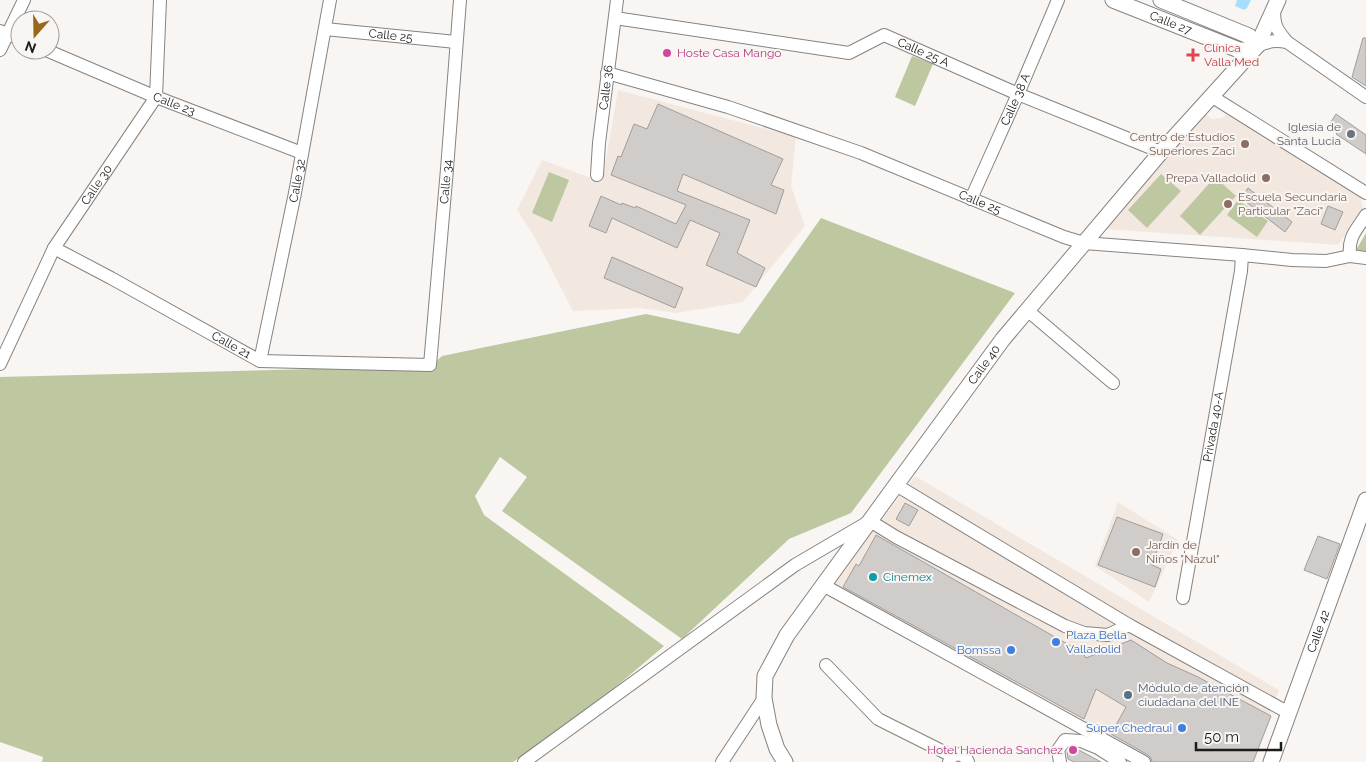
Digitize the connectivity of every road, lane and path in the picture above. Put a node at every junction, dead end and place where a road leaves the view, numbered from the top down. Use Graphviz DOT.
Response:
graph roads {
  1 [pos="24,0"];
  2 [pos="160,0"];
  3 [pos="330,0"];
  4 [pos="460,0"];
  5 [pos="617,0"];
  6 [pos="1058,0"];
  7 [pos="1114,0"];
  8 [pos="1160,0"];
  9 [pos="1276,5"];
  10 [pos="615,18"];
  11 [pos="325,28"];
  12 [pos="9,34"];
  13 [pos="456,42"];
  14 [pos="1287,42"];
  15 [pos="1258,46"];
  16 [pos="0,50"];
  17 [pos="60,56"];
  18 [pos="607,73"];
  19 [pos="1018,94"];
  20 [pos="1211,96"];
  21 [pos="156,97"];
  22 [pos="1366,97"];
  23 [pos="1161,152"];
  24 [pos="302,153"];
  25 [pos="597,175"];
  26 [pos="1366,193"];
  27 [pos="971,199"];
  28 [pos="1366,215"];
  29 [pos="1084,243"];
  30 [pos="54,248"];
  31 [pos="1242,255"];
  32 [pos="1350,256"];
  33 [pos="1366,258"];
  34 [pos="1027,310"];
  35 [pos="260,361"];
  36 [pos="0,364"];
  37 [pos="430,364"];
  38 [pos="1113,383"];
  39 [pos="896,485"];
  40 [pos="1366,500"];
  41 [pos="870,521"];
  42 [pos="823,585"];
  43 [pos="1183,598"];
  44 [pos="1129,625"];
  45 [pos="826,665"];
  46 [pos="764,698"];
  47 [pos="1289,712"];
  48 [pos="951,759"];
  49 [pos="524,762"];
  50 [pos="722,762"];
  51 [pos="785,762"];
  52 [pos="968,762"];
  53 [pos="1060,762"];
  54 [pos="1120,762"];
  55 [pos="1144,762"];
  56 [pos="1270,762"];
  1 -- 12 [label="street"];
  2 -- 21 [label="street"];
  3 -- 11 [label="street, Calle 32"];
  4 -- 13 [label="street, Calle 34"];
  5 -- 10 [label="street, Calle 36"];
  6 -- 19 [label="street, Calle 38 A"];
  7 -- 15 [label="main road, Calle 27"];
  8 -- 15 [label="main road, Calle 27"];
  9 -- 14 [label="street"];
  9 -- 15 [label="main road, Calle 40"];
  10 -- 18 [label="street, Calle 36"];
  10 -- 19 [label="street, Calle 25 A"];
  11 -- 13 [label="street, Calle 25"];
  11 -- 24 [label="street, Calle 32"];
  12 -- 16 [label="street"];
  13 -- 37 [label="street, Calle 34"];
  14 -- 15 [label="street, Calle 27"];
  14 -- 22 [label="street"];
  15 -- 20 [label="main road, Calle 40"];
  17 -- 21 [label="street, Calle 23"];
  18 -- 25 [label="street, Calle 36"];
  18 -- 27 [label="street, Calle 25"];
  19 -- 23 [label="street, Calle 25 A"];
  19 -- 27 [label="street, Calle 38 A"];
  20 -- 23 [label="main road, Calle 40"];
  20 -- 26 [label="street"];
  21 -- 24 [label="street, Calle 23"];
  21 -- 30 [label="street, Calle 30"];
  23 -- 29 [label="main road, Calle 40"];
  24 -- 35 [label="street, Calle 32"];
  27 -- 29 [label="street, Calle 25"];
  28 -- 32 [label="street"];
  29 -- 31 [label="street, Calle 25"];
  29 -- 34 [label="main road, Calle 40"];
  30 -- 35 [label="street, Calle 21"];
  30 -- 36 [label="street, Calle 30"];
  31 -- 32 [label="street, Calle 25"];
  31 -- 43 [label="street, Privada 40-A"];
  32 -- 33 [label="street, Calle 25"];
  34 -- 38 [label="street"];
  34 -- 39 [label="main road, Calle 40"];
  35 -- 37 [label="street, Calle 21"];
  39 -- 41 [label="main road, Calle 40"];
  39 -- 44 [label="street"];
  40 -- 47 [label="main road, Calle 42"];
  41 -- 42 [label="main road, Calle 40"];
  41 -- 44 [label="street"];
  41 -- 49 [label="street"];
  42 -- 46 [label="main road, Calle 40"];
  42 -- 55 [label="street"];
  44 -- 47 [label="street"];
  45 -- 48 [label="street"];
  46 -- 50 [label="street"];
  46 -- 51 [label="main road, Calle 40"];
  47 -- 56 [label="main road, Calle 42"];
  48 -- 52 [label="street"];
  53 -- 54 [label="street"];
}
